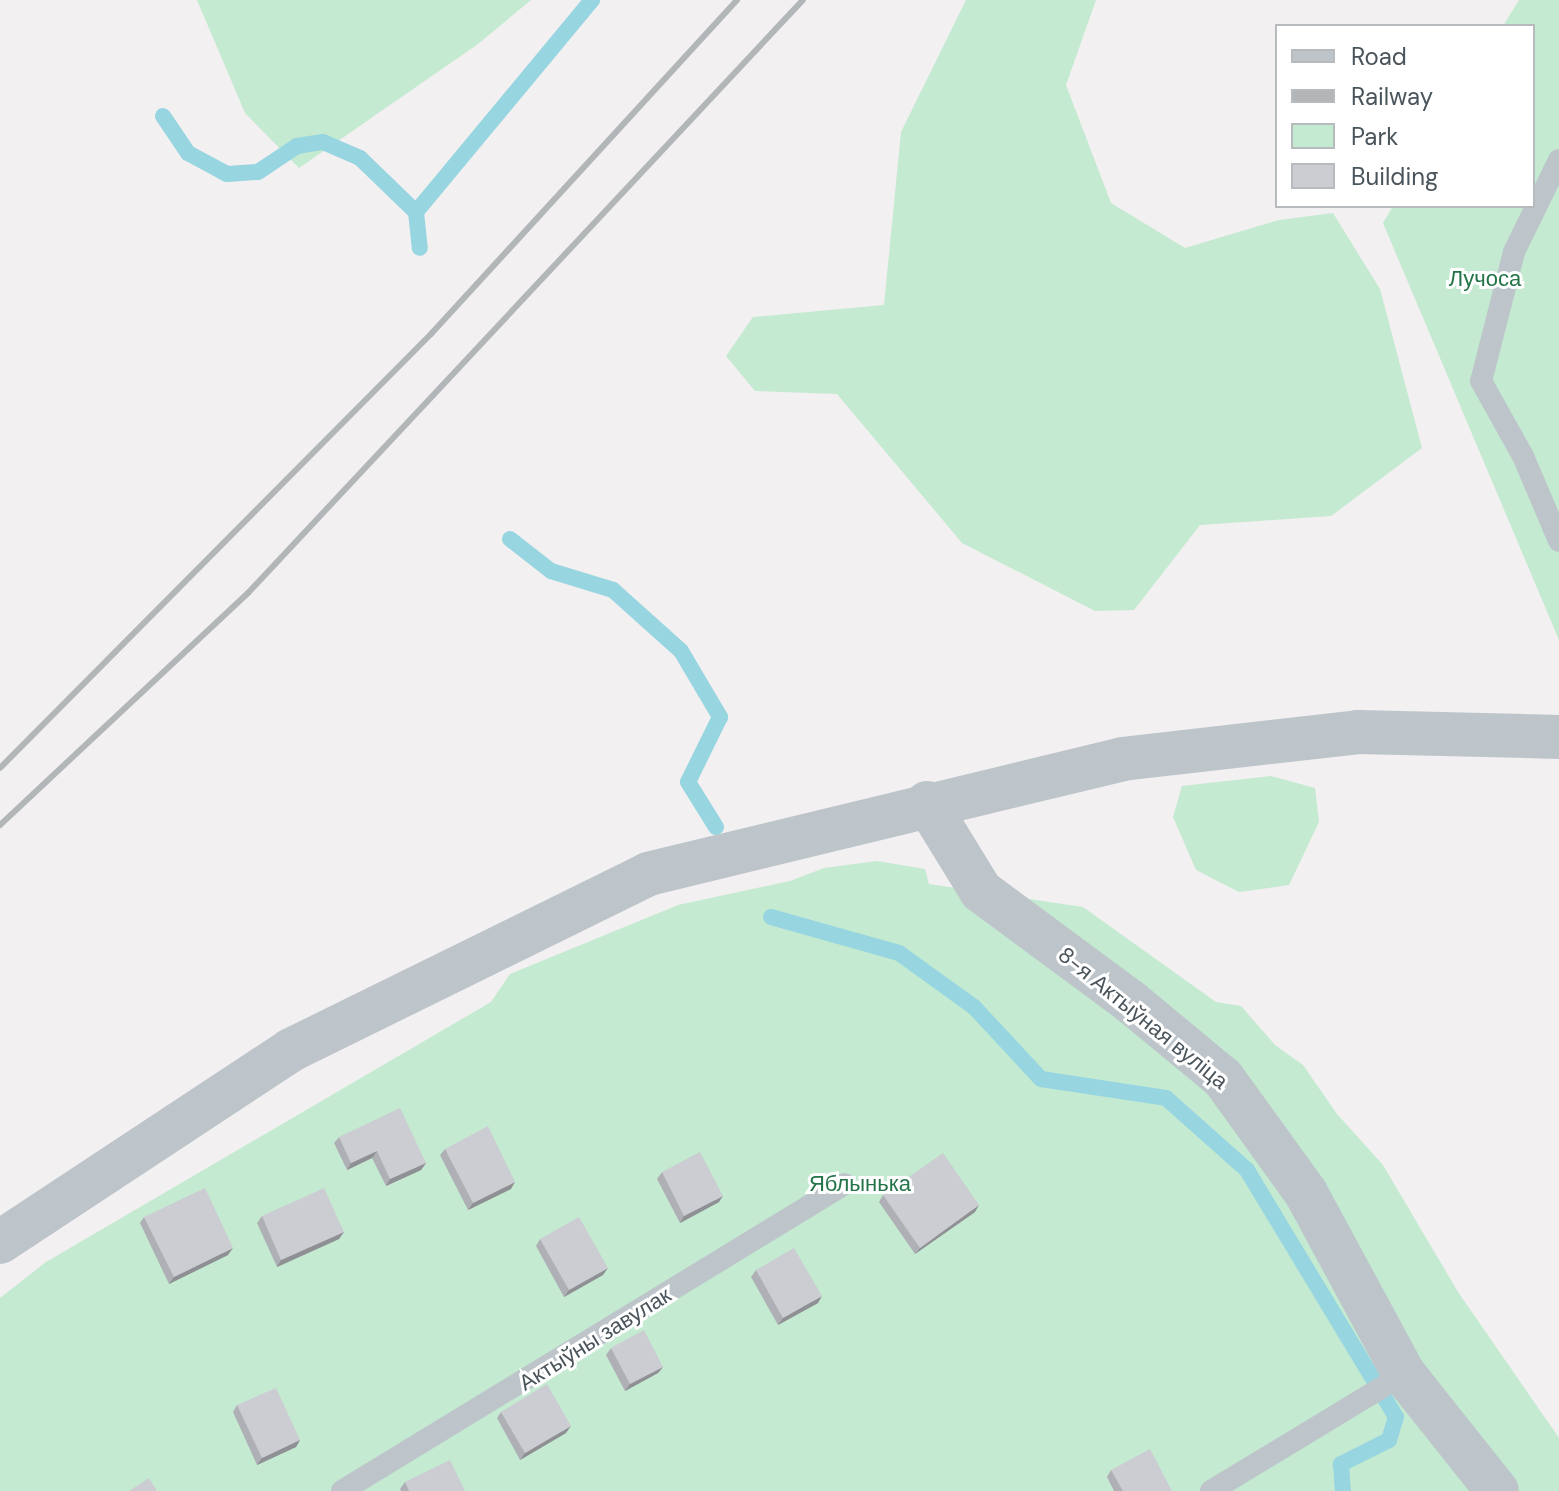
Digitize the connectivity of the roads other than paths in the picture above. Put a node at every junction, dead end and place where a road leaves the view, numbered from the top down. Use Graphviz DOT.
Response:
graph roads {
  1 [pos="1559,160"];
  2 [pos="1559,541"];
  3 [pos="1559,737"];
  4 [pos="927,803"];
  5 [pos="845,1184"];
  6 [pos="0,1242"];
  7 [pos="1398,1378"];
  8 [pos="342,1491"];
  9 [pos="1211,1491"];
  10 [pos="1497,1491"];
  1 -- 2 [label="lane"];
  3 -- 4 [label="street"];
  4 -- 6 [label="street"];
  4 -- 7 [label="street, 8-я Актыўная вуліца"];
  5 -- 8 [label="lane, Актыўны завулак"];
  7 -- 9 [label="lane"];
  7 -- 10 [label="street, 8-я Актыўная вуліца"];
}
